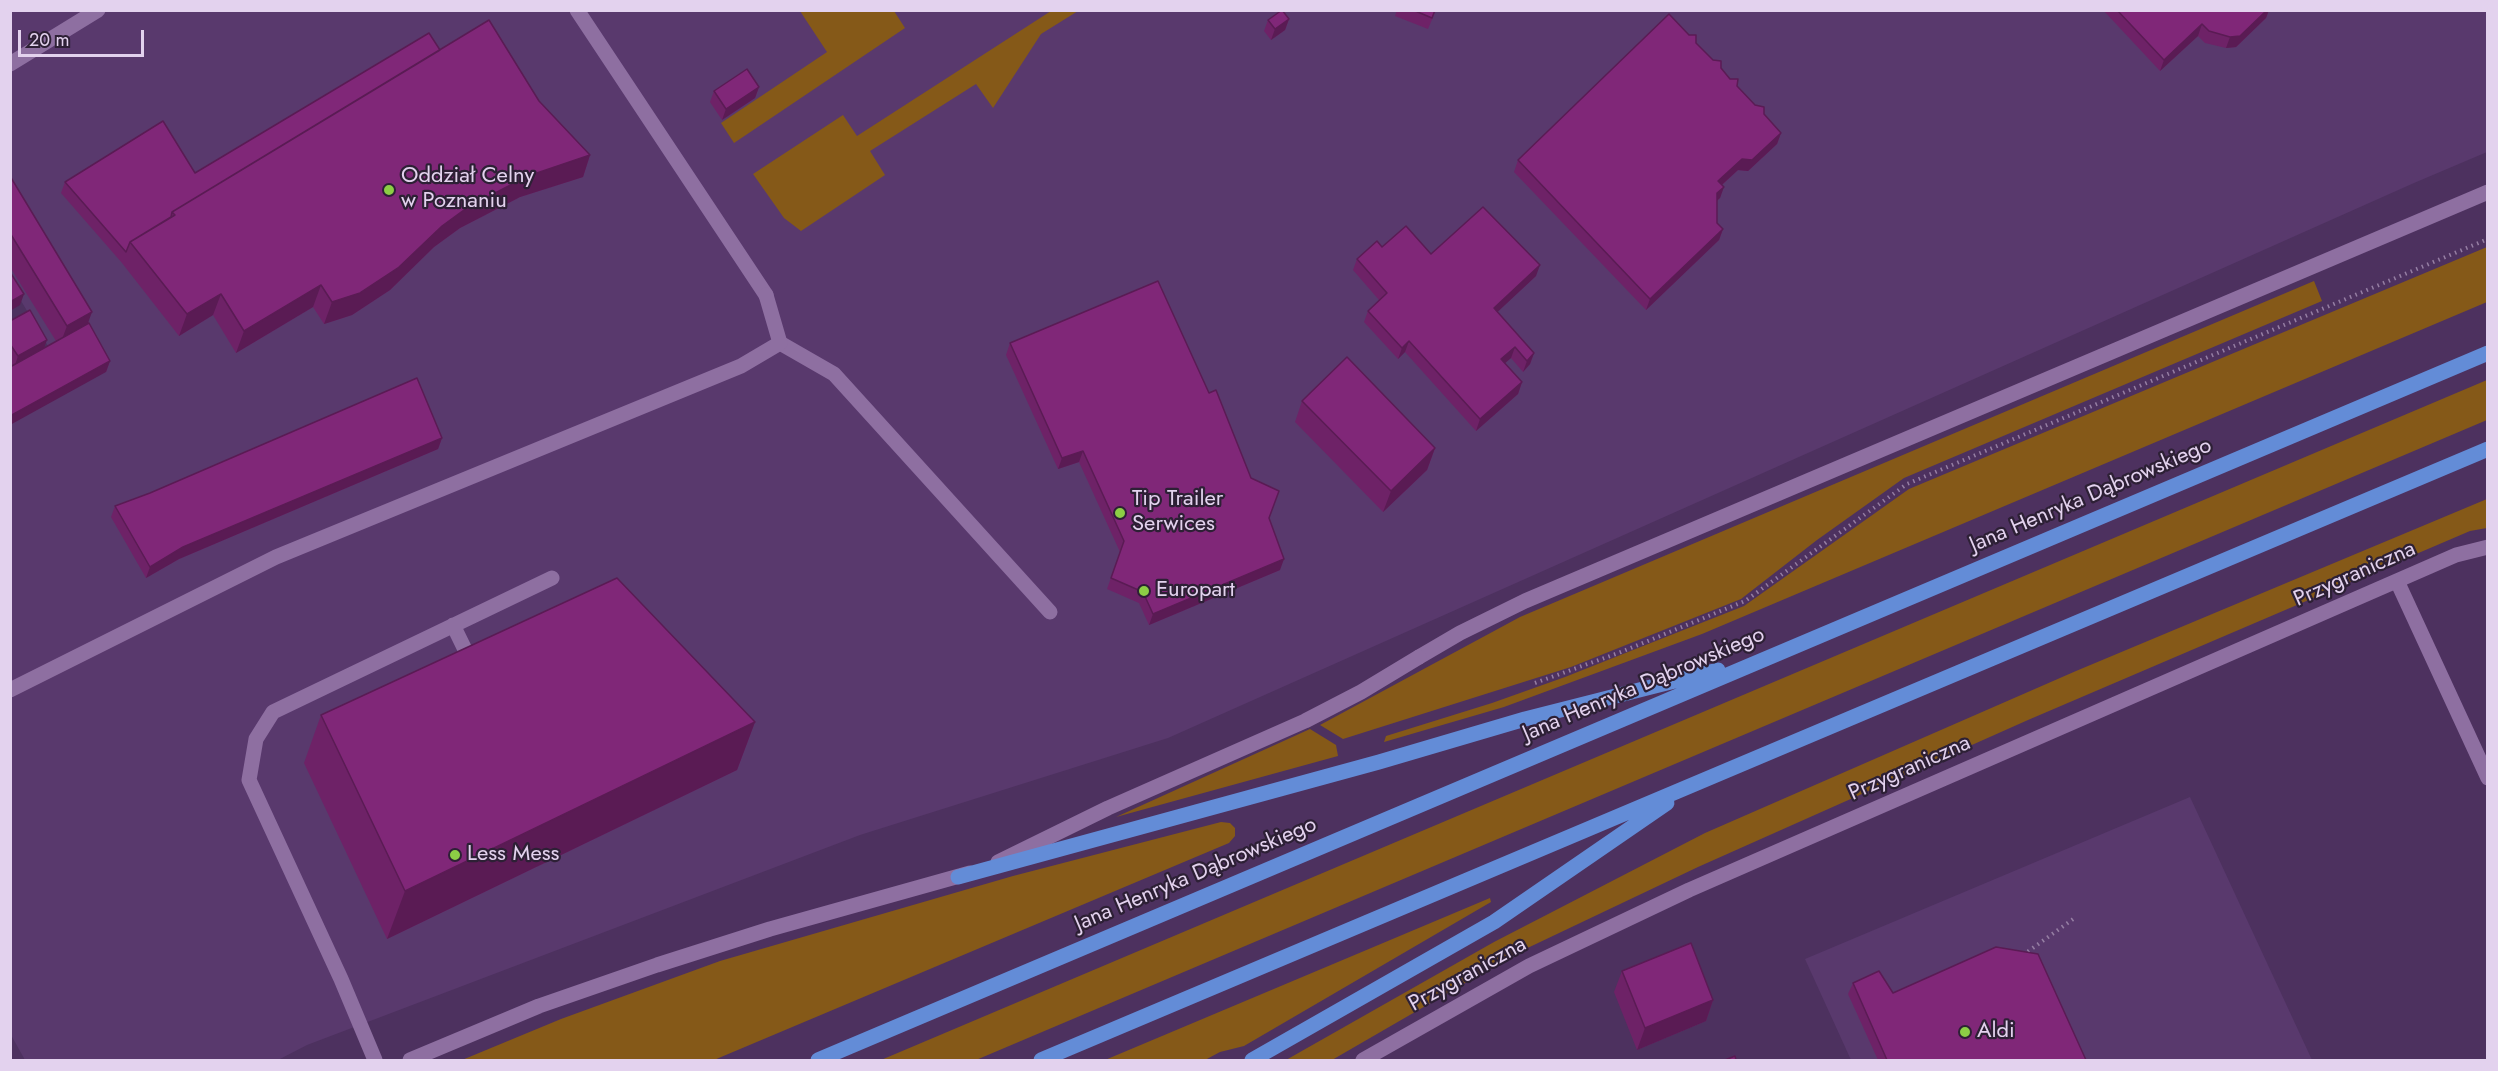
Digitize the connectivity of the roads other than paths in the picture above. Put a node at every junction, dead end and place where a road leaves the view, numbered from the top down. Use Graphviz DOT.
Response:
graph roads {
  1 [pos="98,10"];
  2 [pos="577,10"];
  3 [pos="10,64"];
  4 [pos="2487,192"];
  5 [pos="780,343"];
  6 [pos="2487,353"];
  7 [pos="2487,449"];
  8 [pos="2487,547"];
  9 [pos="552,578"];
  10 [pos="2397,581"];
  11 [pos="1050,612"];
  12 [pos="453,625"];
  13 [pos="1764,659"];
  14 [pos="481,682"];
  15 [pos="10,690"];
  16 [pos="2487,778"];
  17 [pos="1691,786"];
  18 [pos="958,877"];
  19 [pos="375,1060"];
  20 [pos="410,1060"];
  21 [pos="818,1060"];
  22 [pos="1041,1060"];
  23 [pos="1252,1060"];
  24 [pos="1363,1060"];
  1 -- 3 [label="street"];
  2 -- 5 [label="street"];
  4 -- 18 [label="street"];
  5 -- 11 [label="street"];
  5 -- 15 [label="street"];
  6 -- 13 [label="main road, Jana Henryka Dąbrowskiego"];
  7 -- 17 [label="main road"];
  8 -- 10 [label="street, Przygraniczna"];
  9 -- 12 [label="street"];
  10 -- 16 [label="street"];
  10 -- 24 [label="street, Przygraniczna"];
  12 -- 14 [label="street"];
  12 -- 19 [label="street"];
  13 -- 18 [label="main road"];
  13 -- 21 [label="main road, Jana Henryka Dąbrowskiego"];
  17 -- 22 [label="main road"];
  17 -- 23 [label="main road"];
  18 -- 20 [label="street"];
}
